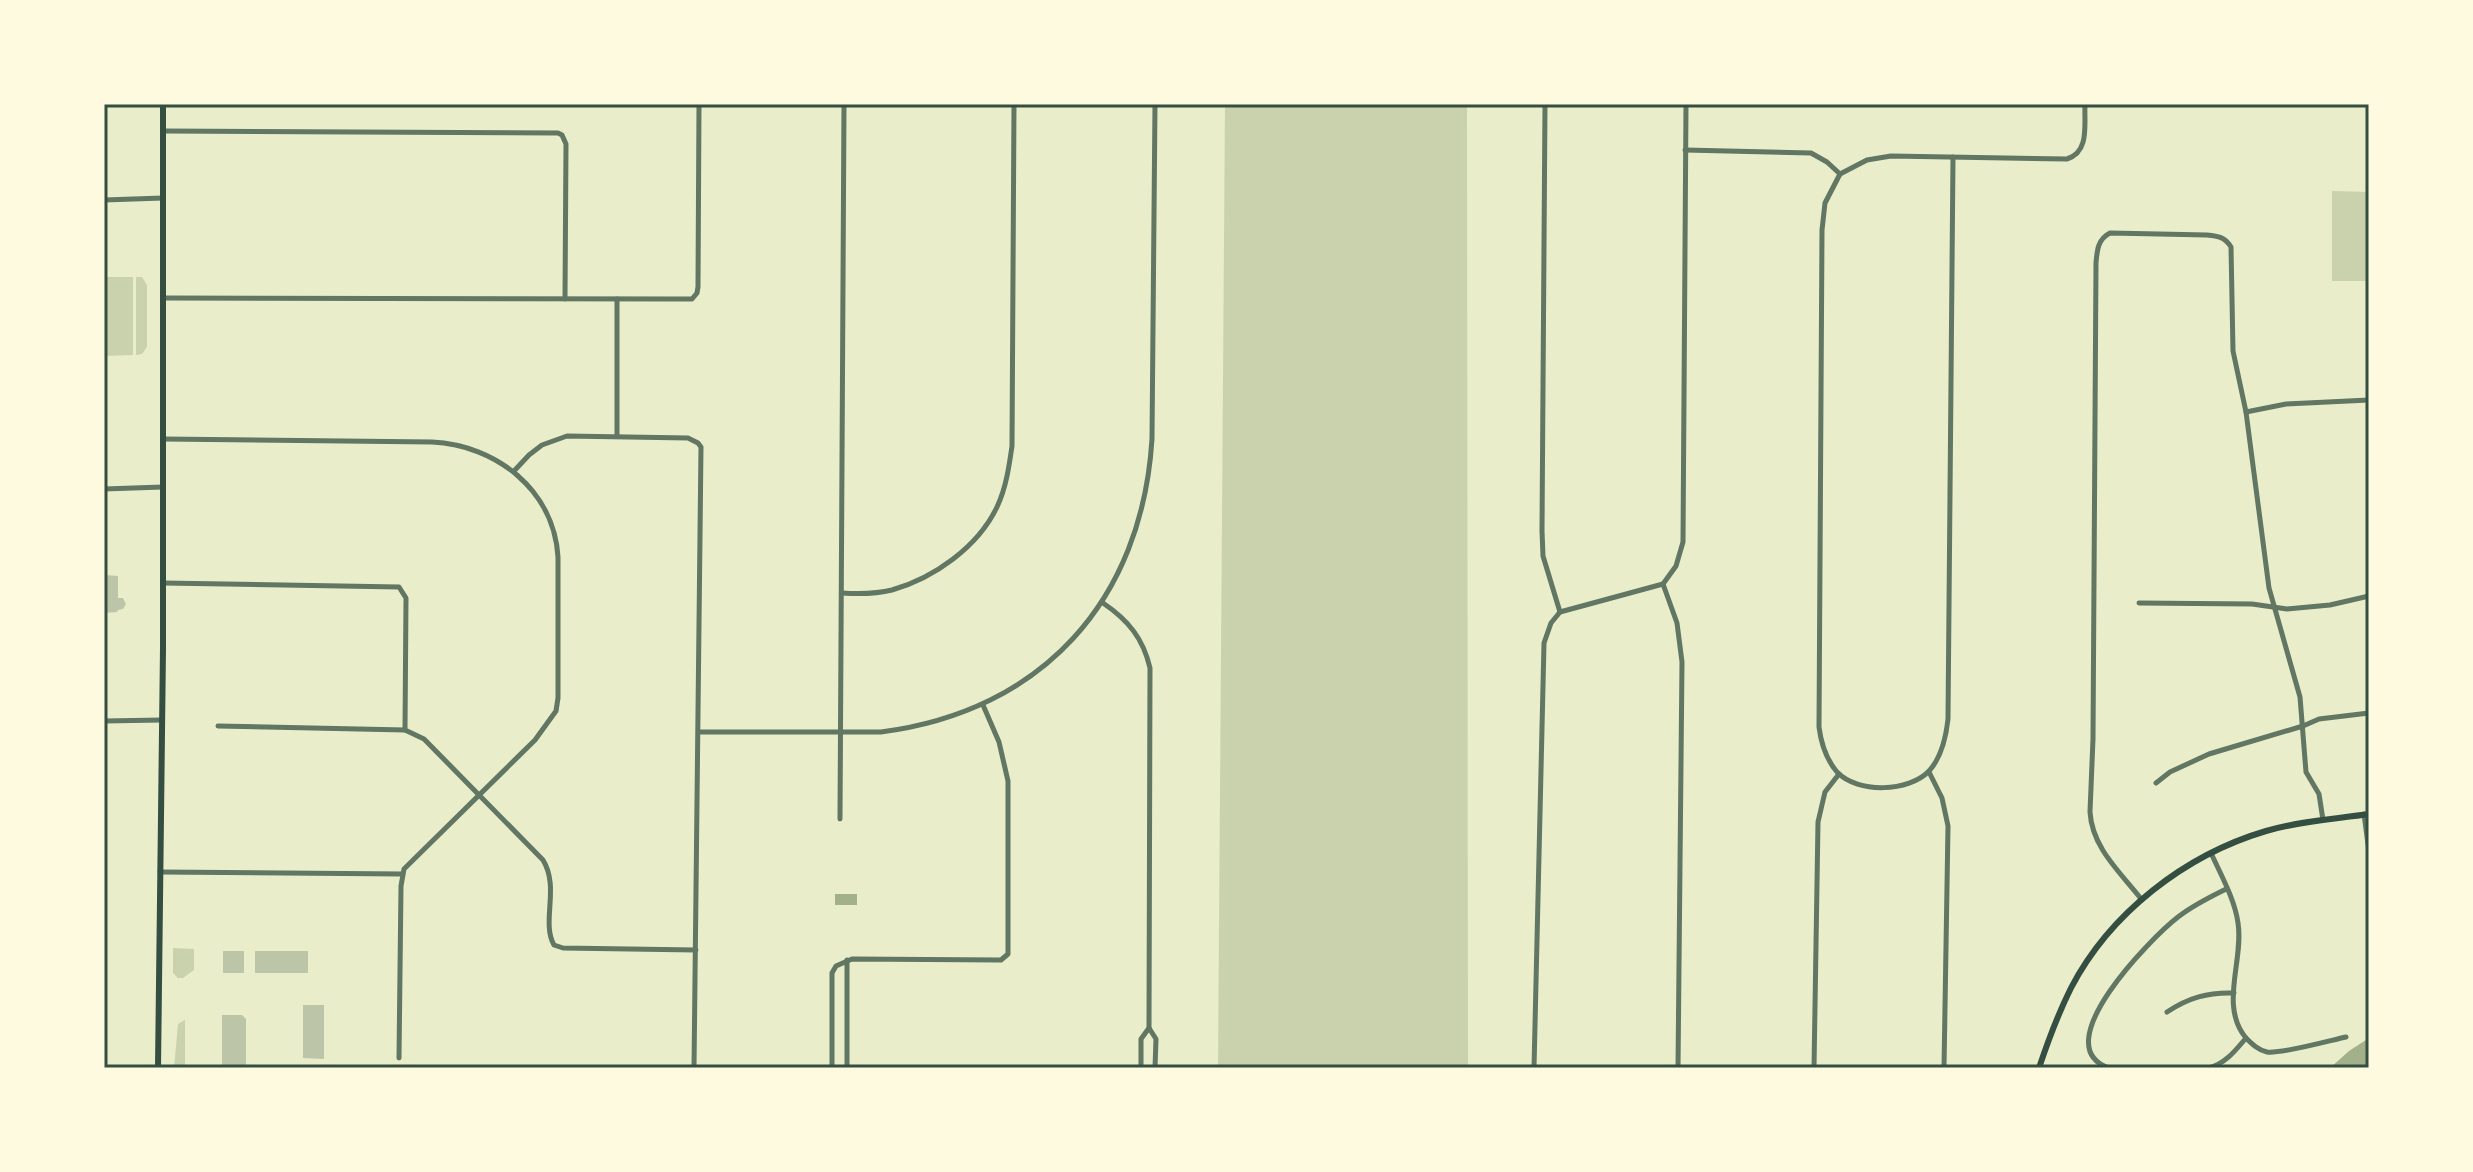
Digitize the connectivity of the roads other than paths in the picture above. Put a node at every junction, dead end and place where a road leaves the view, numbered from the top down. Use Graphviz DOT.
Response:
graph roads {
  1 [pos="163,104"];
  2 [pos="699,104"];
  3 [pos="844,104"];
  4 [pos="1014,104"];
  5 [pos="1155,104"];
  6 [pos="1545,104"];
  7 [pos="1686,104"];
  8 [pos="2085,104"];
  9 [pos="164,131"];
  10 [pos="1685,150"];
  11 [pos="1953,157"];
  12 [pos="1840,174"];
  13 [pos="164,198"];
  14 [pos="104,200"];
  15 [pos="164,298"];
  16 [pos="565,299"];
  17 [pos="617,299"];
  18 [pos="2369,400"];
  19 [pos="2246,412"];
  20 [pos="617,436"];
  21 [pos="163,439"];
  22 [pos="514,471"];
  23 [pos="163,487"];
  24 [pos="104,489"];
  25 [pos="163,583"];
  26 [pos="1663,584"];
  27 [pos="842,593"];
  28 [pos="2369,596"];
  29 [pos="1103,603"];
  30 [pos="2139,603"];
  31 [pos="2273,606"];
  32 [pos="1560,612"];
  33 [pos="983,705"];
  34 [pos="2369,713"];
  35 [pos="162,720"];
  36 [pos="104,721"];
  37 [pos="218,726"];
  38 [pos="2303,726"];
  39 [pos="405,730"];
  40 [pos="699,732"];
  41 [pos="840,733"];
  42 [pos="1929,772"];
  43 [pos="1839,774"];
  44 [pos="2156,783"];
  45 [pos="479,795"];
  46 [pos="2366,814"];
  47 [pos="840,819"];
  48 [pos="2323,820"];
  49 [pos="2369,852"];
  50 [pos="2211,853"];
  51 [pos="160,872"];
  52 [pos="402,874"];
  53 [pos="2226,889"];
  54 [pos="2142,900"];
  55 [pos="696,950"];
  56 [pos="847,960"];
  57 [pos="2234,993"];
  58 [pos="2167,1012"];
  59 [pos="1149,1028"];
  60 [pos="2346,1037"];
  61 [pos="2246,1038"];
  62 [pos="399,1058"];
  63 [pos="158,1068"];
  64 [pos="694,1068"];
  65 [pos="832,1068"];
  66 [pos="847,1068"];
  67 [pos="1141,1068"];
  68 [pos="1155,1068"];
  69 [pos="1534,1068"];
  70 [pos="1678,1068"];
  71 [pos="1814,1068"];
  72 [pos="1944,1068"];
  73 [pos="2039,1068"];
  74 [pos="2109,1068"];
  75 [pos="2209,1068"];
  1 -- 9 [label="main road"];
  2 -- 17 [label="street"];
  3 -- 27 [label="street"];
  4 -- 27 [label="street"];
  5 -- 29 [label="street"];
  6 -- 32 [label="street"];
  7 -- 10 [label="street"];
  8 -- 11 [label="street"];
  9 -- 13 [label="main road"];
  9 -- 16 [label="street"];
  10 -- 12 [label="street"];
  10 -- 26 [label="street"];
  11 -- 12 [label="street"];
  11 -- 42 [label="street"];
  12 -- 43 [label="street"];
  13 -- 14 [label="street"];
  13 -- 15 [label="main road"];
  15 -- 16 [label="street"];
  15 -- 21 [label="main road"];
  16 -- 17 [label="street"];
  17 -- 20 [label="street"];
  18 -- 19 [label="street"];
  19 -- 31 [label="street"];
  19 -- 54 [label="street"];
  20 -- 22 [label="street"];
  20 -- 40 [label="street"];
  21 -- 22 [label="street"];
  21 -- 23 [label="main road"];
  22 -- 45 [label="street"];
  23 -- 24 [label="street"];
  23 -- 25 [label="main road"];
  25 -- 35 [label="main road"];
  25 -- 39 [label="street"];
  26 -- 32 [label="street"];
  26 -- 70 [label="street"];
  27 -- 41 [label="street"];
  28 -- 31 [label="street"];
  29 -- 33 [label="street"];
  29 -- 59 [label="street"];
  30 -- 31 [label="street"];
  31 -- 38 [label="street"];
  32 -- 69 [label="street"];
  33 -- 41 [label="street"];
  33 -- 56 [label="street"];
  34 -- 38 [label="street"];
  35 -- 36 [label="street"];
  35 -- 51 [label="main road"];
  37 -- 39 [label="street"];
  38 -- 44 [label="street"];
  38 -- 48 [label="street"];
  39 -- 45 [label="street"];
  40 -- 41 [label="street"];
  40 -- 55 [label="street"];
  41 -- 47 [label="street"];
  42 -- 43 [label="street"];
  42 -- 72 [label="street"];
  43 -- 71 [label="street"];
  45 -- 52 [label="street"];
  45 -- 55 [label="street"];
  46 -- 48 [label="main road"];
  46 -- 49 [label="street"];
  48 -- 50 [label="main road"];
  50 -- 53 [label="street"];
  50 -- 54 [label="main road"];
  51 -- 52 [label="street"];
  51 -- 63 [label="main road"];
  52 -- 62 [label="street"];
  53 -- 57 [label="street"];
  53 -- 74 [label="street"];
  54 -- 73 [label="main road"];
  55 -- 64 [label="street"];
  56 -- 65 [label="street"];
  56 -- 66 [label="street"];
  57 -- 58 [label="street"];
  57 -- 61 [label="street"];
  59 -- 67 [label="street"];
  59 -- 68 [label="street"];
  60 -- 61 [label="street"];
  61 -- 75 [label="street"];
}
